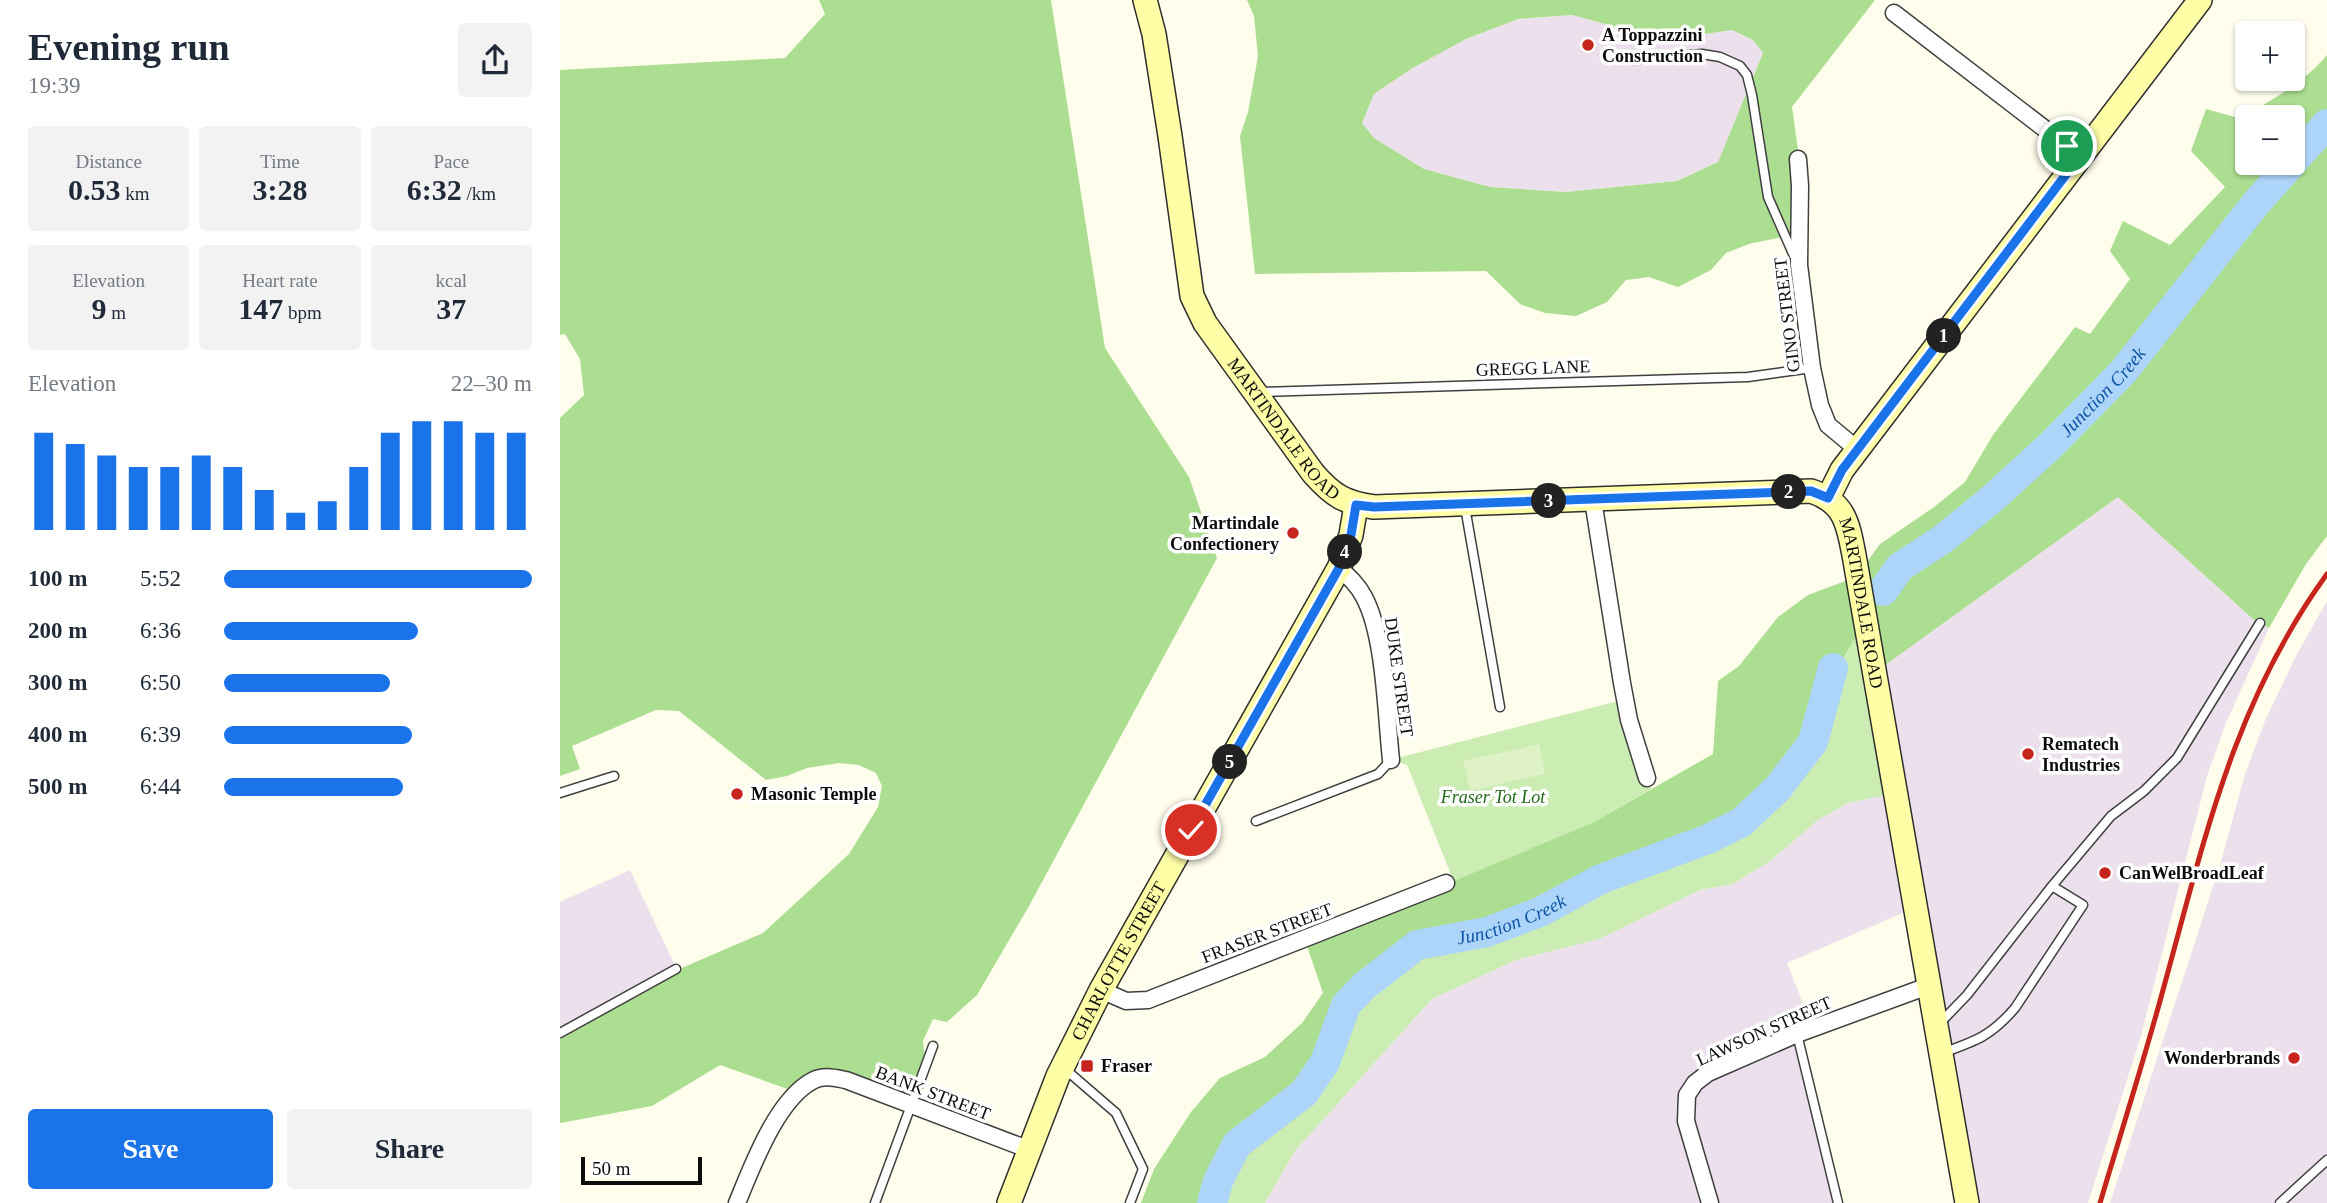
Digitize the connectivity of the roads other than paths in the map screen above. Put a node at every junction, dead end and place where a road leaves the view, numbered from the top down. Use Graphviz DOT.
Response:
graph roads {
  1 [pos="1145,0"];
  2 [pos="2200,0"];
  3 [pos="1894,13"];
  4 [pos="1634,60"];
  5 [pos="2080,156"];
  6 [pos="1798,159"];
  7 [pos="1799,265"];
  8 [pos="1812,368"];
  9 [pos="1255,392"];
  10 [pos="1858,450"];
  11 [pos="1828,498"];
  12 [pos="1593,500"];
  13 [pos="1465,504"];
  14 [pos="1356,505"];
  15 [pos="1339,568"];
  16 [pos="2260,623"];
  17 [pos="1500,707"];
  18 [pos="1391,760"];
  19 [pos="614,776"];
  20 [pos="1647,778"];
  21 [pos="560,793"];
  22 [pos="1256,821"];
  23 [pos="1446,883"];
  24 [pos="2052,886"];
  25 [pos="676,969"];
  26 [pos="1928,986"];
  27 [pos="1101,990"];
  28 [pos="1935,1028"];
  29 [pos="560,1033"];
  30 [pos="1797,1034"];
  31 [pos="933,1046"];
  32 [pos="1940,1054"];
  33 [pos="1062,1067"];
  34 [pos="911,1107"];
  35 [pos="1030,1150"];
  36 [pos="2327,1160"];
  37 [pos="737,1203"];
  38 [pos="875,1203"];
  39 [pos="1009,1203"];
  40 [pos="1130,1203"];
  41 [pos="1710,1203"];
  42 [pos="1838,1203"];
  43 [pos="1967,1203"];
  44 [pos="2280,1203"];
  1 -- 9 [label="street, MARTINDALE ROAD"];
  2 -- 5 [label="street"];
  3 -- 5 [label="street"];
  4 -- 7 [label="lane"];
  5 -- 10 [label="street"];
  6 -- 7 [label="street, GINO STREET"];
  7 -- 8 [label="street, GINO STREET"];
  8 -- 9 [label="lane, GREGG LANE"];
  8 -- 10 [label="street, GINO STREET"];
  9 -- 14 [label="street, MARTINDALE ROAD"];
  10 -- 11 [label="street"];
  11 -- 12 [label="street, MARTINDALE ROAD"];
  11 -- 26 [label="street, MARTINDALE ROAD"];
  12 -- 13 [label="street, MARTINDALE ROAD"];
  12 -- 20 [label="street"];
  13 -- 14 [label="street, MARTINDALE ROAD"];
  13 -- 17 [label="lane"];
  14 -- 15 [label="street, CHARLOTTE STREET"];
  15 -- 18 [label="street, DUKE STREET"];
  15 -- 27 [label="street, CHARLOTTE STREET"];
  16 -- 24 [label="lane"];
  18 -- 22 [label="lane"];
  19 -- 21 [label="lane"];
  23 -- 27 [label="street, FRASER STREET"];
  24 -- 28 [label="lane"];
  24 -- 32 [label="lane"];
  25 -- 29 [label="lane"];
  26 -- 28 [label="street, MARTINDALE ROAD"];
  26 -- 30 [label="street, LAWSON STREET"];
  27 -- 33 [label="street, CHARLOTTE STREET"];
  28 -- 32 [label="street, MARTINDALE ROAD"];
  30 -- 41 [label="street, LAWSON STREET"];
  30 -- 42 [label="lane"];
  31 -- 34 [label="lane"];
  32 -- 43 [label="street, MARTINDALE ROAD"];
  33 -- 35 [label="street, CHARLOTTE STREET"];
  33 -- 40 [label="lane"];
  34 -- 35 [label="street, BANK STREET"];
  34 -- 37 [label="street, BANK STREET"];
  34 -- 38 [label="lane"];
  35 -- 39 [label="street, CHARLOTTE STREET"];
  36 -- 44 [label="lane"];
}
